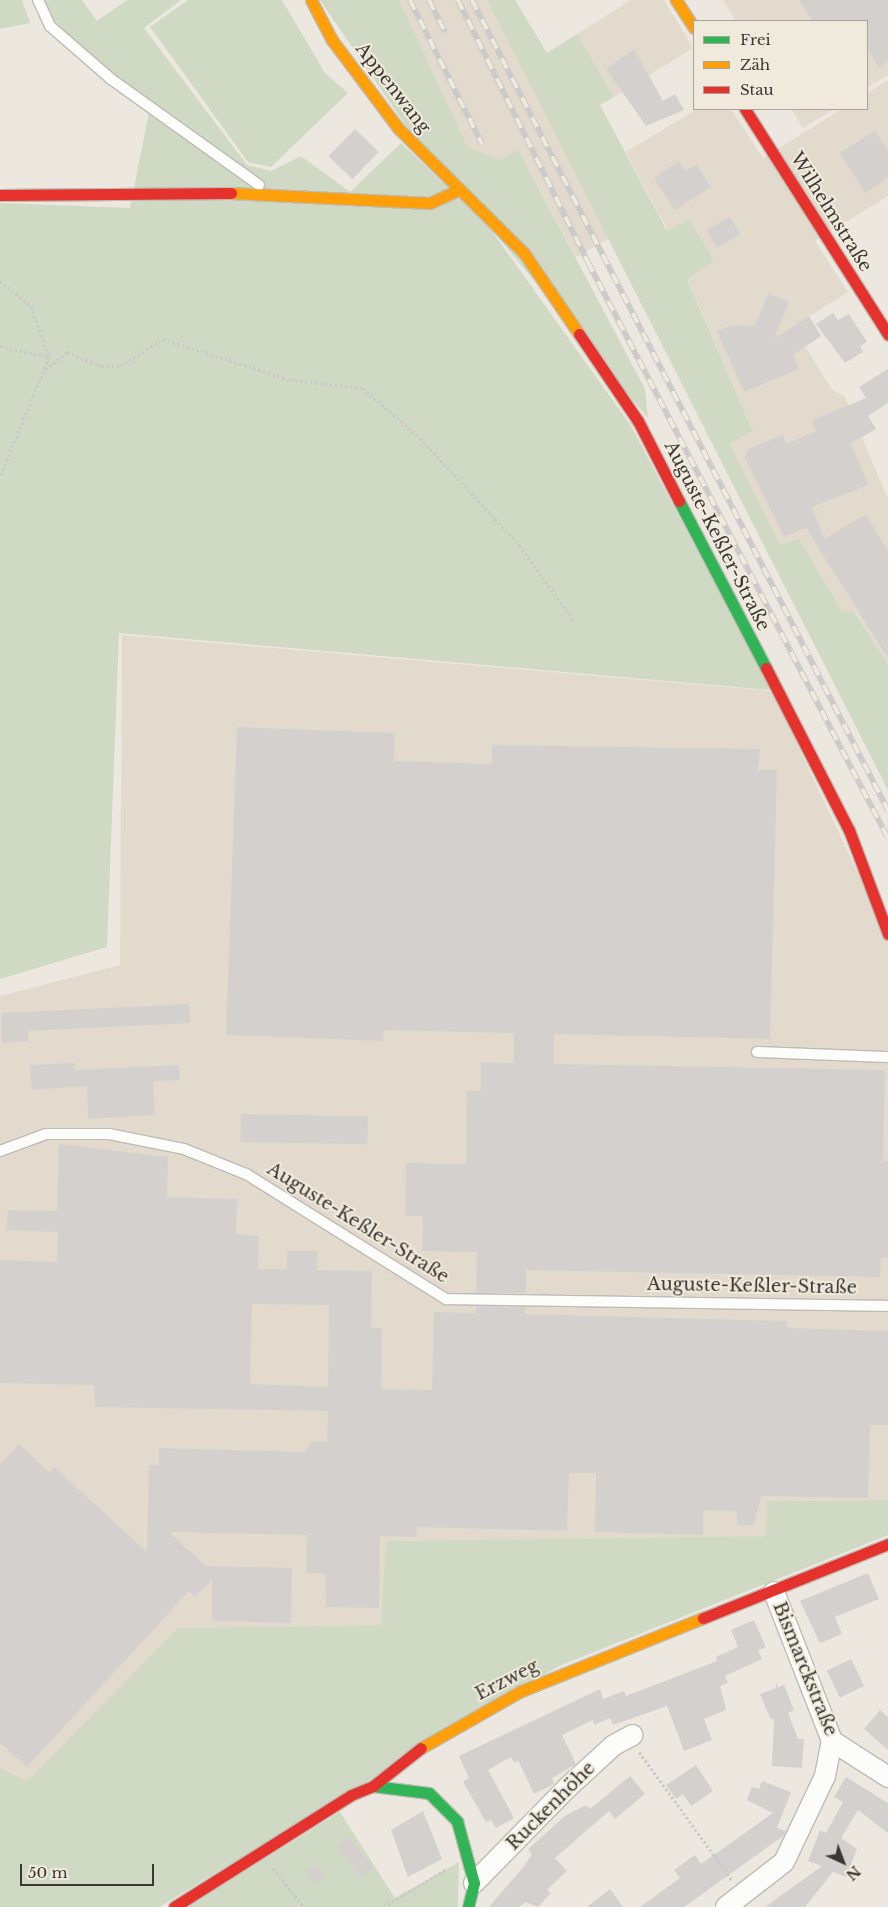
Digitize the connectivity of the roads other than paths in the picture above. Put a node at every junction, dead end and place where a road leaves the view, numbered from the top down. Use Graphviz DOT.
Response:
graph roads {
  1 [pos="38,0"];
  2 [pos="311,0"];
  3 [pos="676,0"];
  4 [pos="693,26"];
  5 [pos="746,110"];
  6 [pos="458,190"];
  7 [pos="266,191"];
  8 [pos="0,195"];
  9 [pos="888,334"];
  10 [pos="888,934"];
  11 [pos="757,1052"];
  12 [pos="888,1056"];
  13 [pos="0,1151"];
  14 [pos="888,1306"];
  15 [pos="888,1544"];
  16 [pos="774,1592"];
  17 [pos="633,1735"];
  18 [pos="832,1741"];
  19 [pos="888,1777"];
  20 [pos="373,1786"];
  21 [pos="474,1883"];
  22 [pos="174,1907"];
  23 [pos="468,1907"];
  24 [pos="726,1907"];
  1 -- 7 [label="lane"];
  2 -- 6 [label="street, Appenwang"];
  3 -- 4 [label="street"];
  5 -- 9 [label="street, Wilhelmstraße"];
  6 -- 7 [label="street"];
  6 -- 10 [label="street, Auguste-Keßler-Straße"];
  7 -- 8 [label="street"];
  11 -- 12 [label="lane"];
  13 -- 14 [label="lane, Auguste-Keßler-Straße"];
  15 -- 16 [label="street, Erzweg"];
  16 -- 18 [label="street, Bismarckstraße"];
  16 -- 20 [label="street, Erzweg"];
  17 -- 21 [label="street, Ruckenhöhe"];
  18 -- 19 [label="street, Bismarckstraße"];
  18 -- 24 [label="street"];
  20 -- 21 [label="street"];
  20 -- 22 [label="street, Erzweg"];
  21 -- 23 [label="street"];
}
